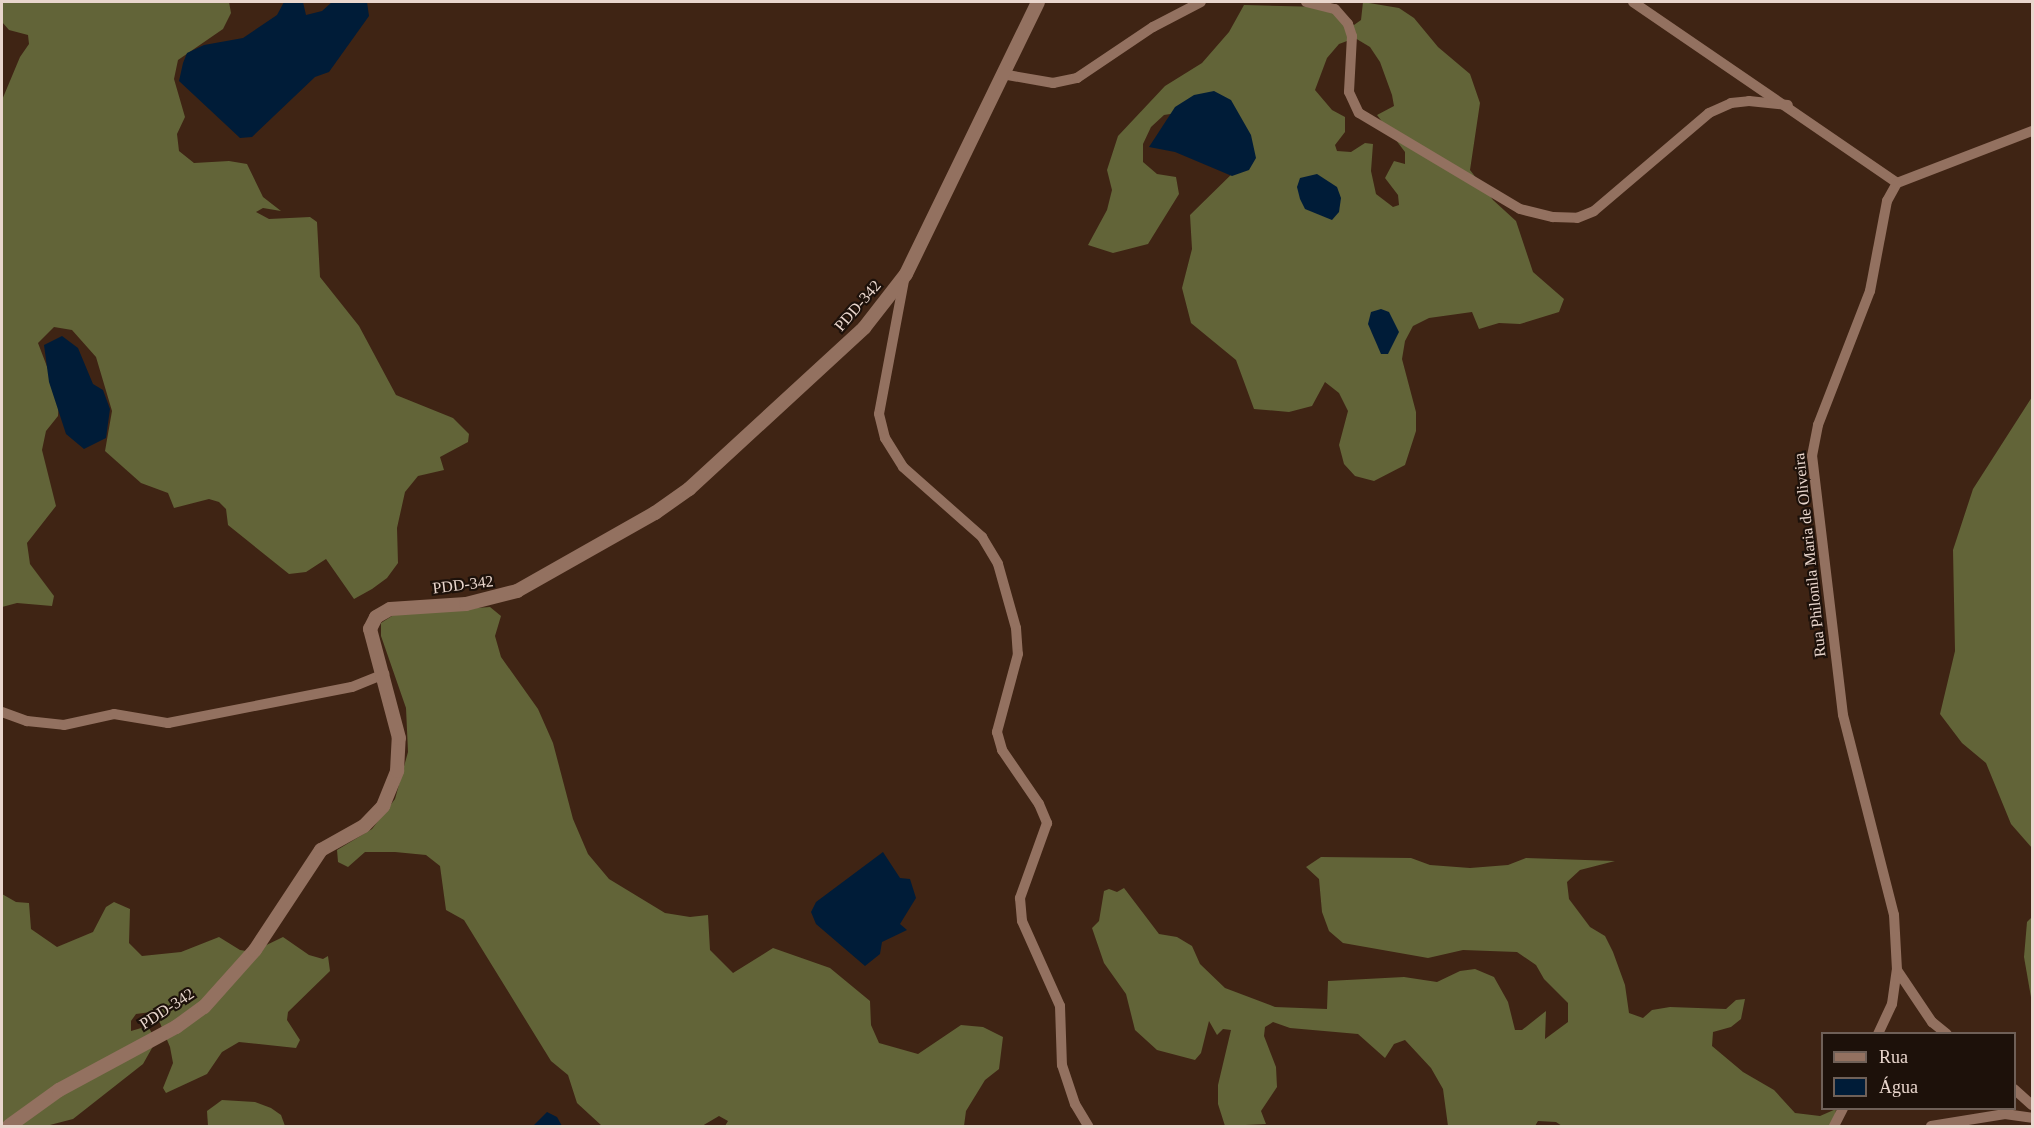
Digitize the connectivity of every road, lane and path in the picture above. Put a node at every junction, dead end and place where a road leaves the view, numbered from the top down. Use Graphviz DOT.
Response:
graph roads {
  1 [pos="1038,2"];
  2 [pos="1201,2"];
  3 [pos="1306,2"];
  4 [pos="1633,2"];
  5 [pos="1002,74"];
  6 [pos="1788,105"];
  7 [pos="2032,131"];
  8 [pos="1897,183"];
  9 [pos="906,274"];
  10 [pos="384,674"];
  11 [pos="2,712"];
  12 [pos="1897,970"];
  13 [pos="1879,1032"];
  14 [pos="1944,1032"];
  15 [pos="2016,1091"];
  16 [pos="2032,1105"];
  17 [pos="1843,1110"];
  18 [pos="2032,1118"];
  19 [pos="9,1126"];
  20 [pos="1088,1126"];
  21 [pos="1834,1126"];
  22 [pos="1930,1126"];
  1 -- 5 [label="street, PDD-342 / PDD-342"];
  2 -- 5 [label="street"];
  3 -- 6 [label="street"];
  4 -- 6 [label="street"];
  5 -- 9 [label="street, PDD-342 / PDD-342"];
  6 -- 8 [label="street"];
  7 -- 8 [label="street"];
  8 -- 12 [label="street, Rua Philonila Maria de Oliveira"];
  9 -- 10 [label="street, PDD-342 / PDD-342"];
  9 -- 20 [label="street"];
  10 -- 11 [label="street"];
  10 -- 19 [label="street, PDD-342 / PDD-342"];
  12 -- 13 [label="street, Rua Philonila Maria de Oliveira"];
  12 -- 14 [label="street"];
  15 -- 16 [label="street"];
  17 -- 21 [label="street"];
  18 -- 22 [label="street"];
}
